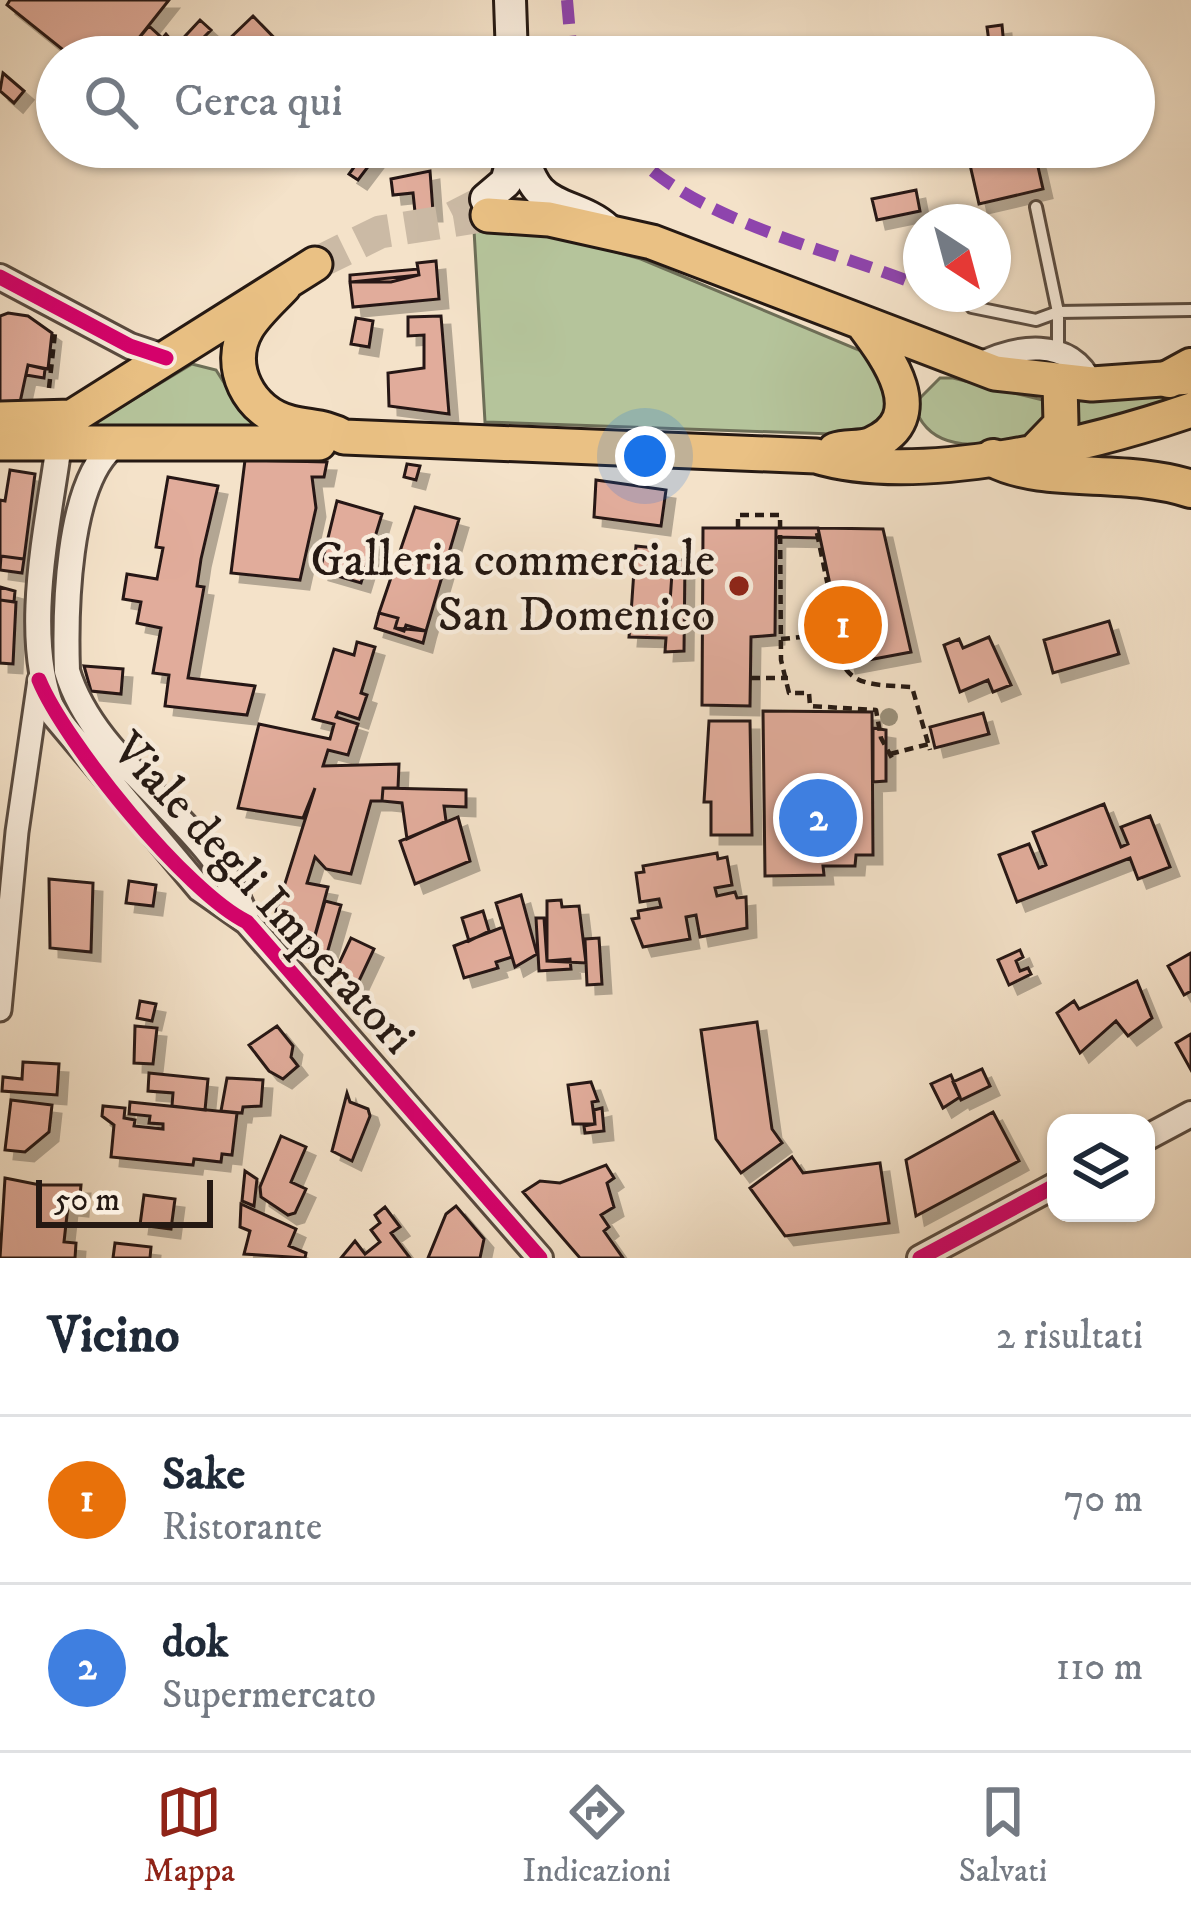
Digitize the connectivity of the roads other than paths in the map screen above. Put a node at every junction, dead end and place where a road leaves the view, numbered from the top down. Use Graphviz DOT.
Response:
graph roads {
  1 [pos="509,0"];
  2 [pos="511,36"];
  3 [pos="510,168"];
  4 [pos="528,168"];
  5 [pos="487,207"];
  6 [pos="1036,207"];
  7 [pos="607,229"];
  8 [pos="315,264"];
  9 [pos="0,277"];
  10 [pos="284,286"];
  11 [pos="1191,310"];
  12 [pos="997,312"];
  13 [pos="1058,312"];
  14 [pos="863,324"];
  15 [pos="166,358"];
  16 [pos="1070,372"];
  17 [pos="1184,374"];
  18 [pos="1191,410"];
  19 [pos="0,419"];
  20 [pos="50,432"];
  21 [pos="344,436"];
  22 [pos="0,443"];
  23 [pos="112,447"];
  24 [pos="1033,453"];
  25 [pos="816,456"];
  26 [pos="993,458"];
  27 [pos="1191,489"];
  28 [pos="40,680"];
  29 [pos="63,728"];
  30 [pos="112,748"];
  31 [pos="31,753"];
  32 [pos="247,922"];
  33 [pos="0,1010"];
  34 [pos="1191,1114"];
  35 [pos="1155,1133"];
  36 [pos="1047,1190"];
  37 [pos="540,1258"];
  38 [pos="920,1258"];
  1 -- 2 [label="main road"];
  3 -- 5 [label="main road"];
  4 -- 7 [label="main road"];
  5 -- 7 [label="main road"];
  6 -- 13 [label="lane"];
  7 -- 14 [label="main road"];
  8 -- 10 [label="main road"];
  9 -- 15 [label="street"];
  10 -- 15 [label="main road"];
  10 -- 21 [label="main road"];
  11 -- 13 [label="lane"];
  12 -- 13 [label="lane"];
  13 -- 16 [label="lane"];
  14 -- 16 [label="main road"];
  14 -- 25 [label="main road"];
  15 -- 20 [label="main road"];
  16 -- 17 [label="main road"];
  16 -- 24 [label="main road"];
  18 -- 24 [label="main road"];
  19 -- 20 [label="main road"];
  20 -- 22 [label="main road"];
  20 -- 23 [label="main road"];
  20 -- 28 [label="street"];
  21 -- 23 [label="main road"];
  21 -- 25 [label="main road"];
  23 -- 30 [label="street, Viale degli Imperatori"];
  24 -- 26 [label="main road"];
  25 -- 26 [label="main road"];
  26 -- 27 [label="highway"];
  28 -- 29 [label="street, Viale degli Imperatori"];
  28 -- 31 [label="street"];
  29 -- 30 [label="street"];
  29 -- 31 [label="street"];
  29 -- 32 [label="street, Viale degli Imperatori"];
  30 -- 32 [label="street, Viale degli Imperatori"];
  31 -- 33 [label="street"];
  32 -- 37 [label="street, Viale degli Imperatori"];
  34 -- 35 [label="street"];
  36 -- 38 [label="street"];
}
